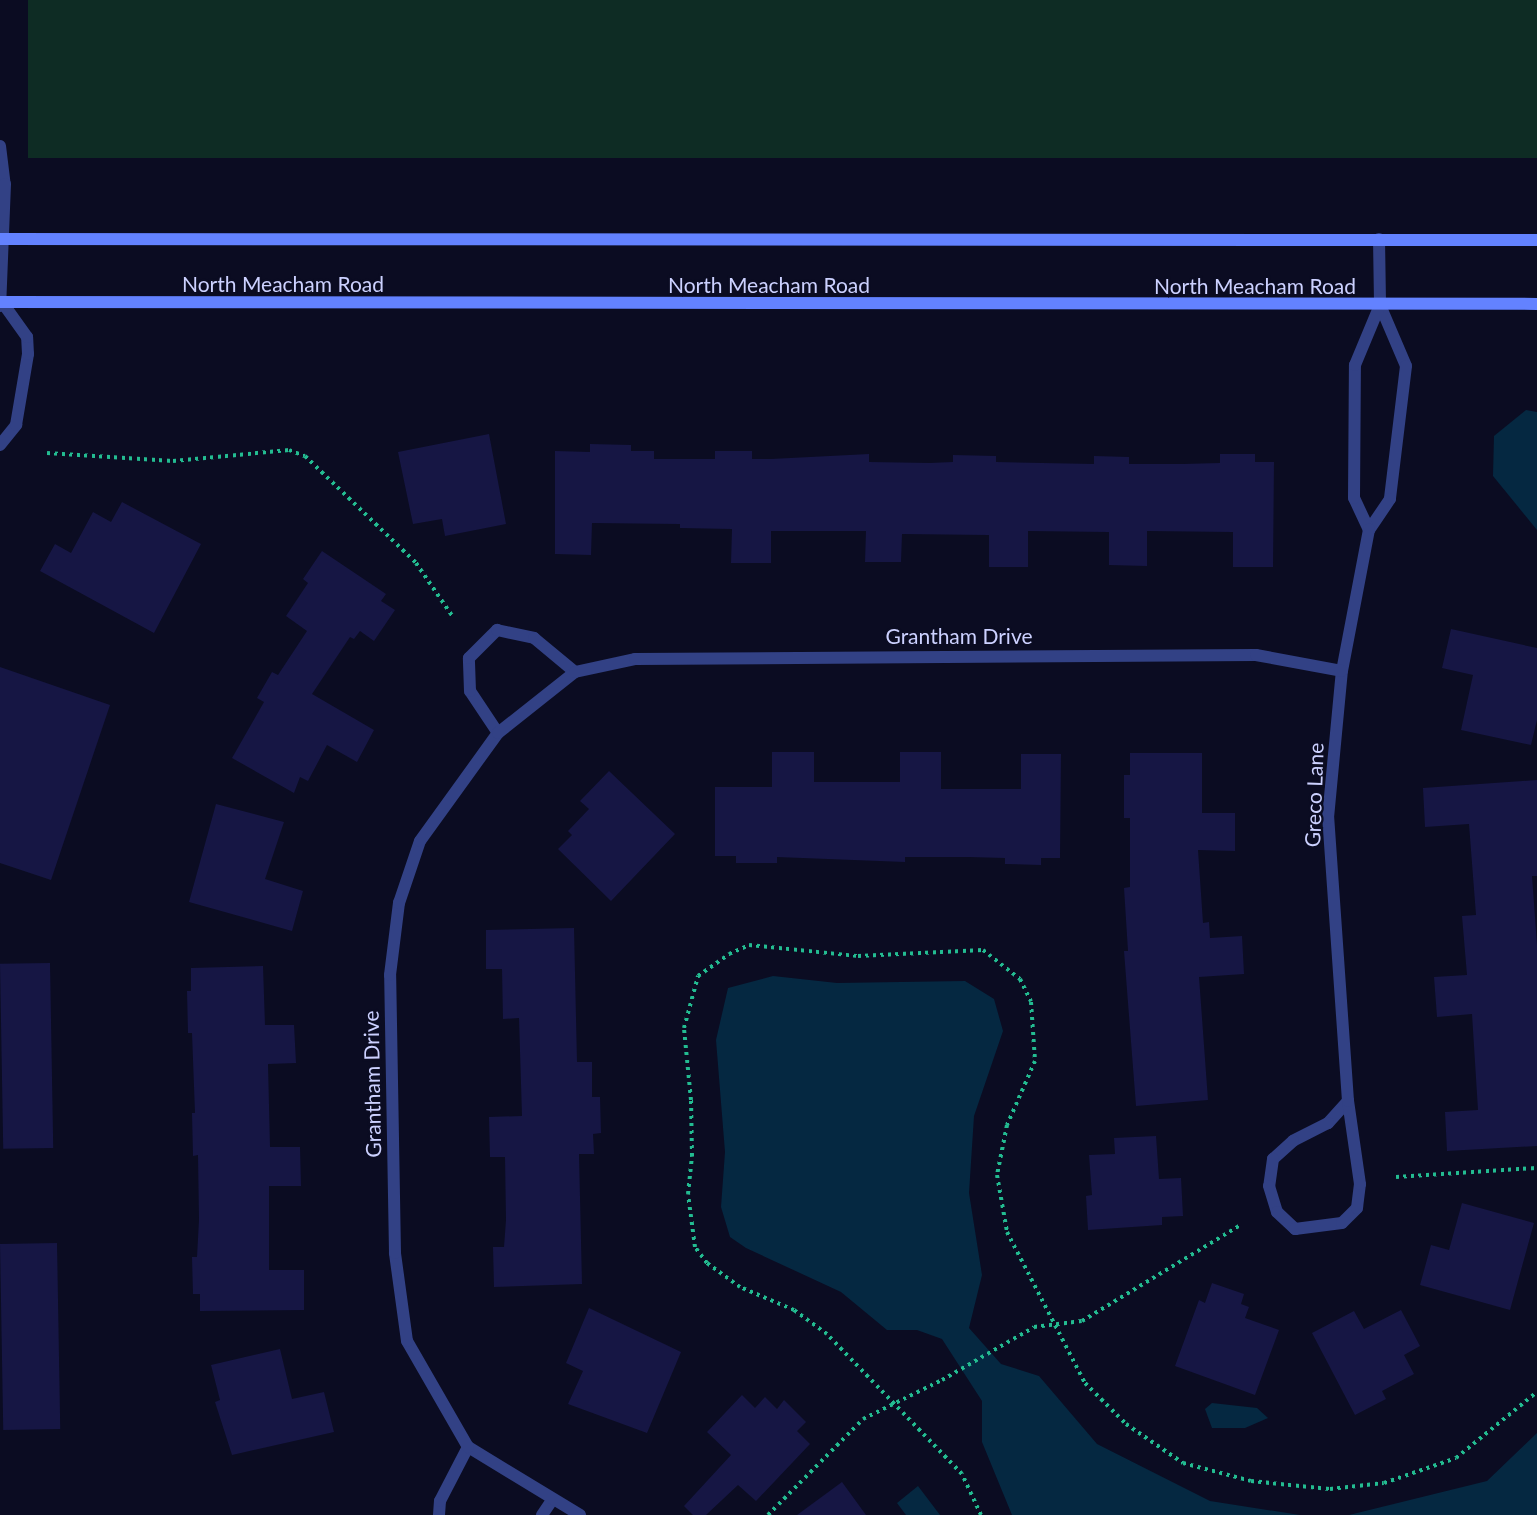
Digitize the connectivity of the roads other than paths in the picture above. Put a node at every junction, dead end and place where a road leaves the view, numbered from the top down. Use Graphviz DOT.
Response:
graph roads {
  1 [pos="0,146"];
  2 [pos="2,239"];
  3 [pos="1379,239"];
  4 [pos="1537,240"];
  5 [pos="1,304"];
  6 [pos="1537,304"];
  7 [pos="1380,305"];
  8 [pos="0,445"];
  9 [pos="1369,530"];
  10 [pos="1342,671"];
  11 [pos="575,672"];
  12 [pos="498,734"];
  13 [pos="1348,1101"];
  14 [pos="468,1447"];
  15 [pos="552,1500"];
  16 [pos="439,1515"];
  17 [pos="542,1515"];
  18 [pos="580,1515"];
  1 -- 2 [label="street"];
  2 -- 3 [label="main road"];
  2 -- 5 [label="street"];
  3 -- 4 [label="main road"];
  3 -- 7 [label="street"];
  5 -- 7 [label="main road, North Meacham Road"];
  5 -- 8 [label="street"];
  6 -- 7 [label="main road, North Meacham Road"];
  7 -- 9 [label="street"];
  7 -- 9 [label="street, Greco Lane"];
  9 -- 10 [label="street, Greco Lane"];
  10 -- 11 [label="street, Grantham Drive"];
  10 -- 13 [label="street, Greco Lane"];
  11 -- 12 [label="street, Grantham Drive"];
  11 -- 12 [label="street"];
  12 -- 14 [label="street, Grantham Drive"];
  13 -- 13 [label="street, Greco Lane"];
  14 -- 15 [label="street, Grantham Drive"];
  14 -- 16 [label="street"];
  15 -- 17 [label="street"];
  15 -- 18 [label="street, Grantham Drive"];
}
